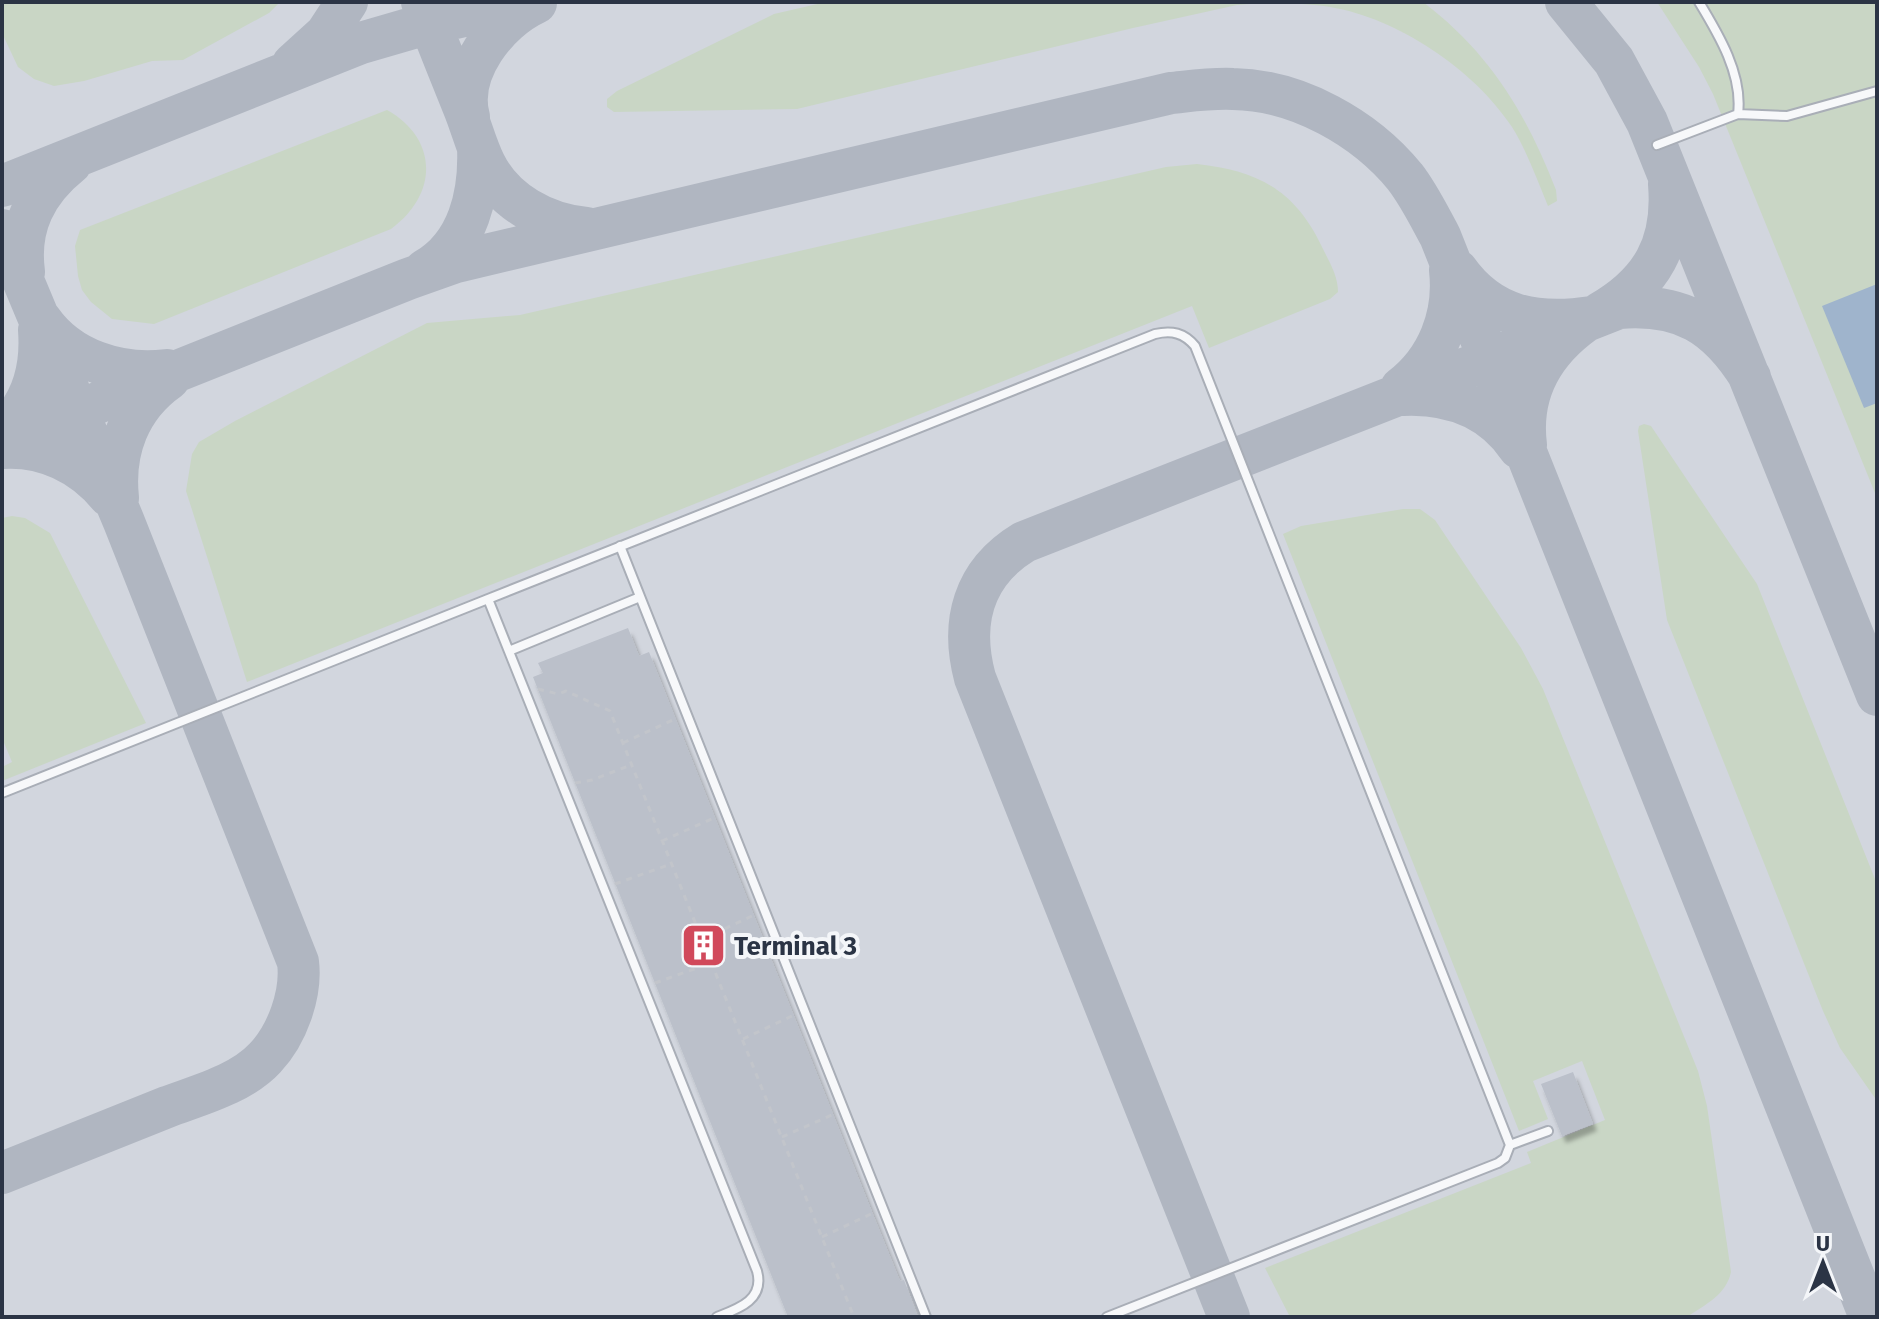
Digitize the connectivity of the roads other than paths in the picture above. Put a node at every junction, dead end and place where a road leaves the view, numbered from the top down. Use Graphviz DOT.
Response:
graph roads {
  1 [pos="1699,2"];
  2 [pos="1877,91"];
  3 [pos="1738,114"];
  4 [pos="1657,145"];
  5 [pos="620,546"];
  6 [pos="640,597"];
  7 [pos="488,599"];
  8 [pos="509,651"];
  9 [pos="2,793"];
  10 [pos="1548,1131"];
  11 [pos="1510,1145"];
  12 [pos="717,1317"];
  13 [pos="926,1317"];
  14 [pos="1107,1317"];
  1 -- 3 [label="lane"];
  2 -- 3 [label="lane"];
  3 -- 4 [label="lane"];
  5 -- 6 [label="lane"];
  5 -- 7 [label="lane"];
  5 -- 11 [label="lane"];
  6 -- 8 [label="lane"];
  6 -- 13 [label="lane"];
  7 -- 8 [label="lane"];
  7 -- 9 [label="lane"];
  8 -- 12 [label="lane"];
  10 -- 11 [label="lane"];
  11 -- 14 [label="lane"];
}
